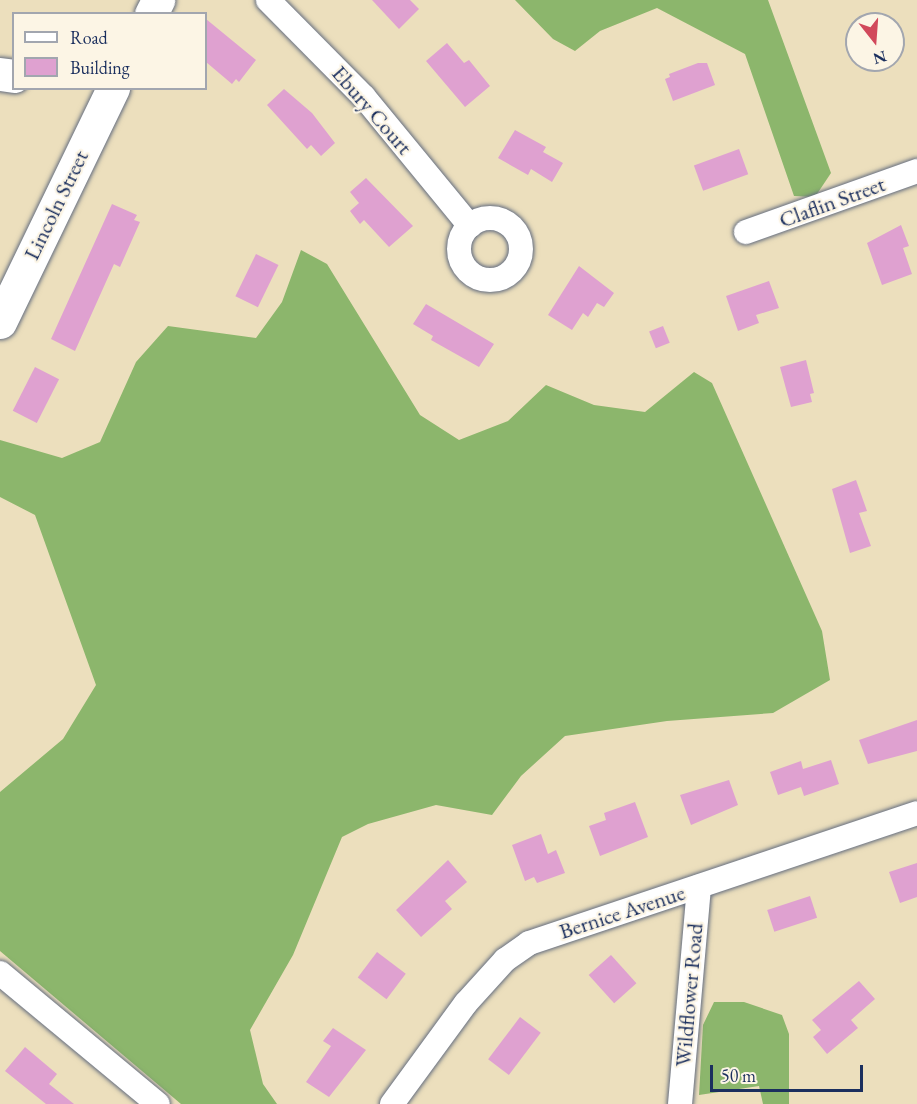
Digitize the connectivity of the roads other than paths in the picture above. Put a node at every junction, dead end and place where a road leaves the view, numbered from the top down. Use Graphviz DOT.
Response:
graph roads {
  1 [pos="268,0"];
  2 [pos="112,90"];
  3 [pos="917,171"];
  4 [pos="470,226"];
  5 [pos="746,232"];
  6 [pos="0,322"];
  7 [pos="917,813"];
  8 [pos="699,887"];
  9 [pos="0,973"];
  10 [pos="158,1104"];
  11 [pos="392,1104"];
  12 [pos="680,1104"];
  1 -- 4 [label="street, Ebury Court"];
  2 -- 6 [label="street, Lincoln Street"];
  3 -- 5 [label="street, Claflin Street"];
  7 -- 8 [label="street, Bernice Avenue"];
  8 -- 11 [label="street, Bernice Avenue"];
  8 -- 12 [label="street, Wildflower Road"];
  9 -- 10 [label="street"];
}
